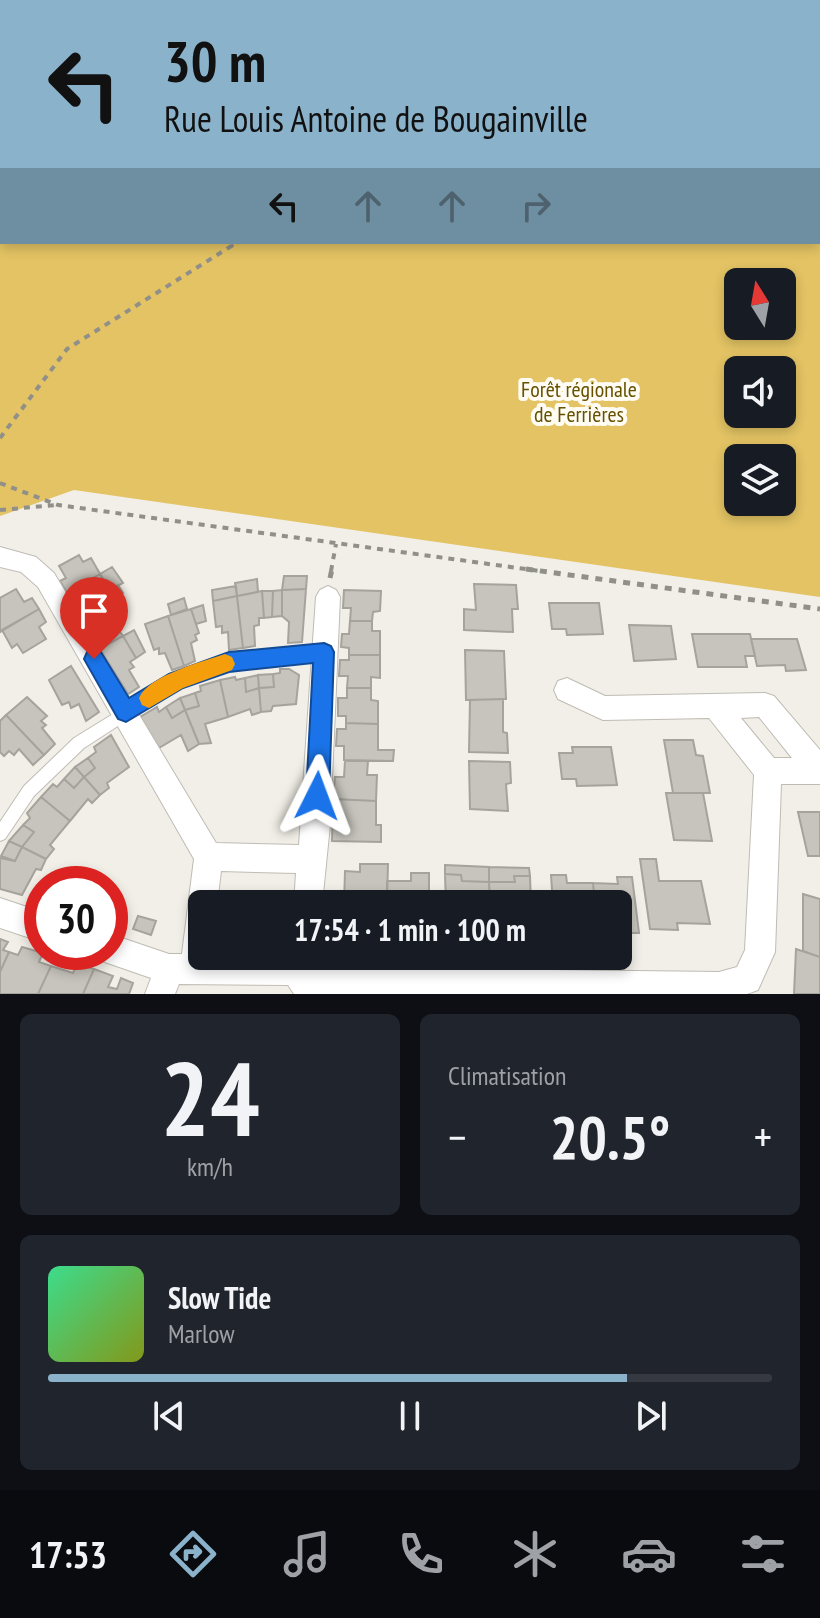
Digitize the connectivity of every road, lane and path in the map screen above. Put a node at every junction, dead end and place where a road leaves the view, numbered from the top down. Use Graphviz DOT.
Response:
graph roads {
  1 [pos="236,244"];
  2 [pos="0,438"];
  3 [pos="0,483"];
  4 [pos="58,505"];
  5 [pos="0,510"];
  6 [pos="336,543"];
  7 [pos="0,557"];
  8 [pos="328,597"];
  9 [pos="820,609"];
  10 [pos="324,652"];
  11 [pos="567,690"];
  12 [pos="715,706"];
  13 [pos="126,712"];
  14 [pos="820,770"];
  15 [pos="768,771"];
  16 [pos="0,834"];
  17 [pos="208,857"];
  18 [pos="311,859"];
  19 [pos="204,890"];
  20 [pos="309,890"];
  21 [pos="0,913"];
  22 [pos="24,921"];
  23 [pos="188,945"];
  24 [pos="128,957"];
  25 [pos="303,976"];
  26 [pos="175,977"];
  27 [pos="504,989"];
  1 -- 2 [label="path"];
  3 -- 4 [label="path"];
  4 -- 5 [label="path"];
  4 -- 6 [label="path"];
  6 -- 8 [label="path"];
  6 -- 9 [label="path"];
  7 -- 13 [label="street"];
  8 -- 10 [label="street"];
  10 -- 13 [label="lane"];
  10 -- 18 [label="street"];
  11 -- 12 [label="street"];
  12 -- 14 [label="street"];
  12 -- 15 [label="street"];
  13 -- 16 [label="lane"];
  13 -- 17 [label="street"];
  14 -- 15 [label="street"];
  15 -- 27 [label="street"];
  17 -- 18 [label="street"];
  17 -- 19 [label="street"];
  18 -- 20 [label="street"];
  21 -- 22 [label="street"];
  23 -- 26 [label="street"];
  24 -- 26 [label="street"];
  25 -- 26 [label="street"];
  25 -- 27 [label="street"];
}
